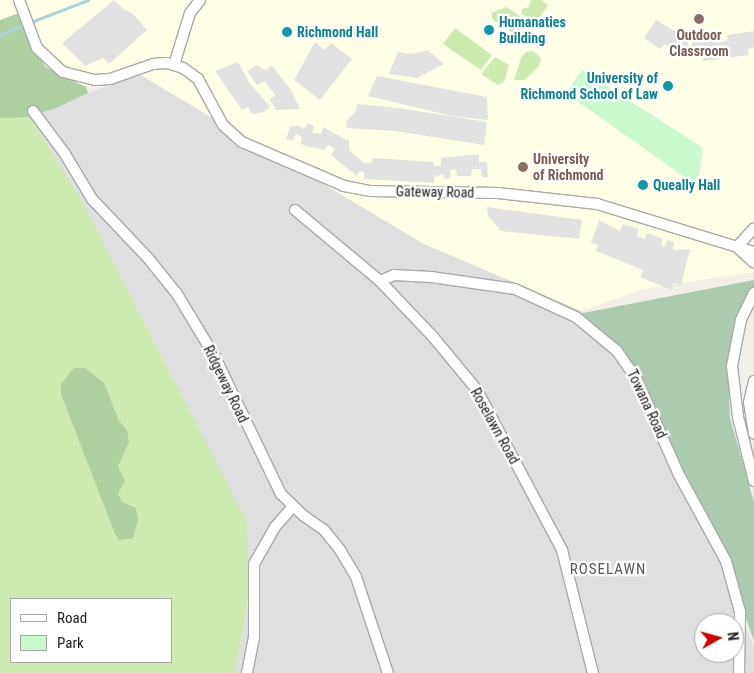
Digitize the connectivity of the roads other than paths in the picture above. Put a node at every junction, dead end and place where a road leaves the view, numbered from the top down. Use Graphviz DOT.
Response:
graph roads {
  1 [pos="19,0"];
  2 [pos="200,0"];
  3 [pos="174,65"];
  4 [pos="33,111"];
  5 [pos="295,210"];
  6 [pos="754,232"];
  7 [pos="737,247"];
  8 [pos="754,252"];
  9 [pos="754,262"];
  10 [pos="380,281"];
  11 [pos="754,293"];
  12 [pos="754,381"];
  13 [pos="754,434"];
  14 [pos="750,454"];
  15 [pos="754,481"];
  16 [pos="293,506"];
  17 [pos="247,673"];
  18 [pos="388,673"];
  19 [pos="593,673"];
  20 [pos="739,673"];
  1 -- 3 [label="street"];
  2 -- 3 [label="street"];
  3 -- 7 [label="street, Gateway Road"];
  4 -- 16 [label="street, Ridgeway Road"];
  5 -- 10 [label="street, Roselawn Road"];
  6 -- 7 [label="street"];
  7 -- 8 [label="street, Gateway Road"];
  7 -- 9 [label="street, Gateway Road"];
  10 -- 19 [label="street, Roselawn Road"];
  10 -- 20 [label="street, Towana Road"];
  11 -- 14 [label="street"];
  12 -- 13 [label="street"];
  14 -- 15 [label="street"];
  16 -- 17 [label="street"];
  16 -- 18 [label="street, Ridgeway Road"];
}
